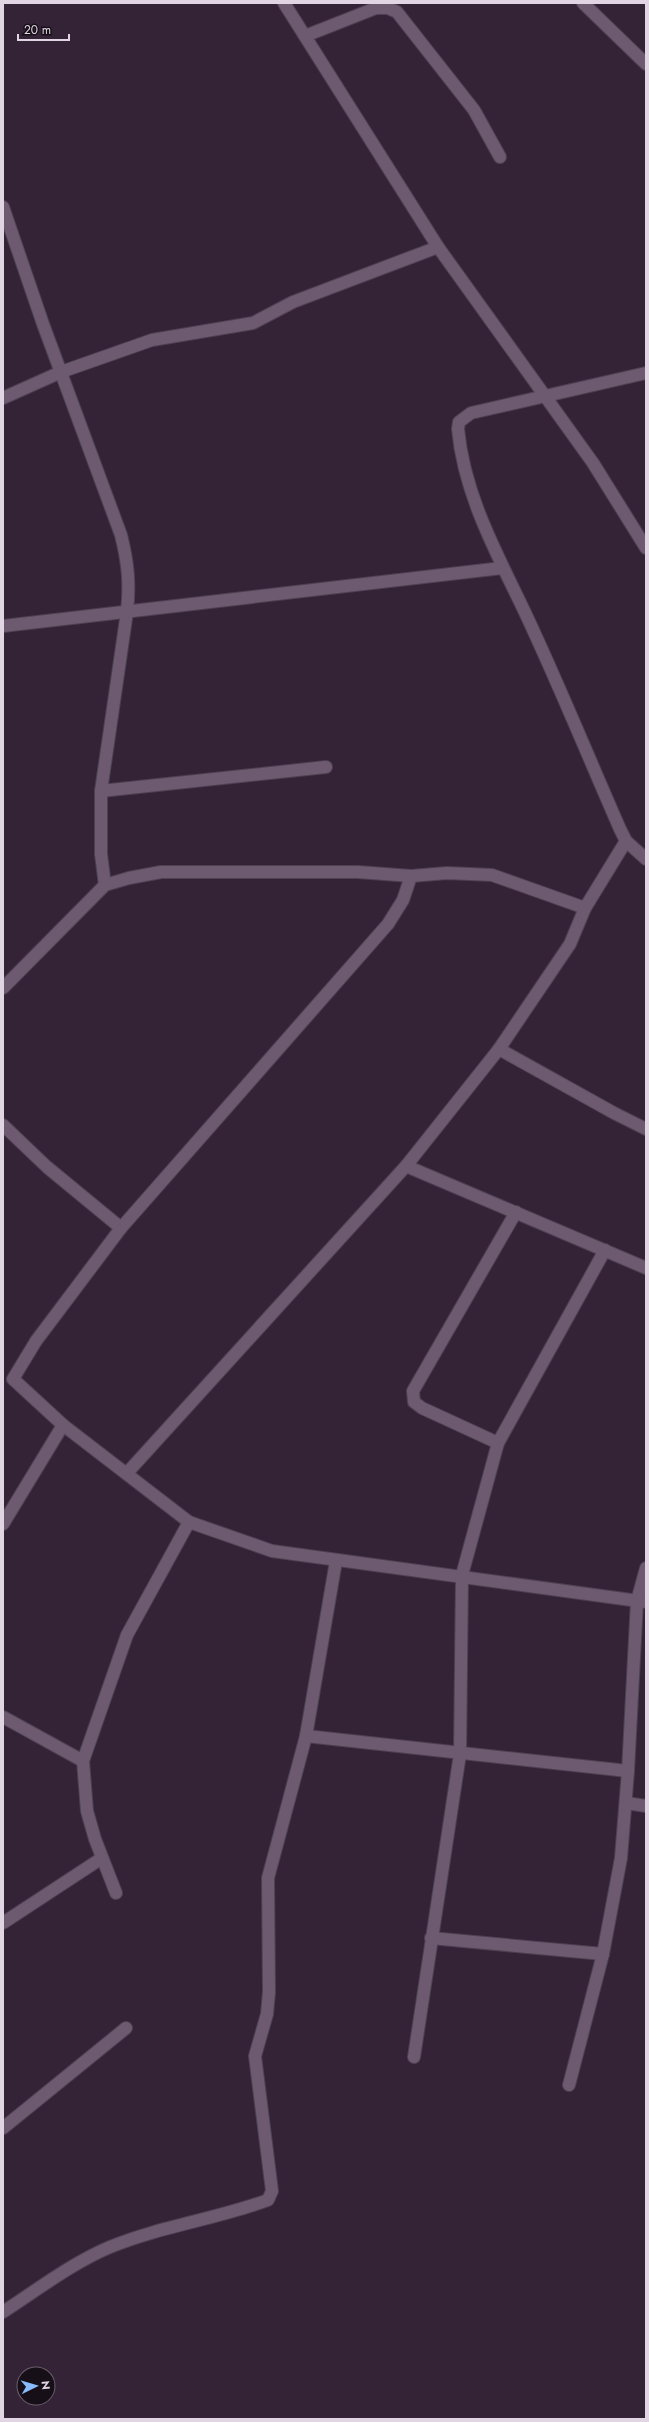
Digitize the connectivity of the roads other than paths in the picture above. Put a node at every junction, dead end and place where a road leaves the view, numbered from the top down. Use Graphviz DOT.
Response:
graph roads {
  1 [pos="284,3"];
  2 [pos="583,3"];
  3 [pos="305,36"];
  4 [pos="646,64"];
  5 [pos="500,157"];
  6 [pos="3,207"];
  7 [pos="438,246"];
  8 [pos="61,372"];
  9 [pos="646,373"];
  10 [pos="546,396"];
  11 [pos="3,398"];
  12 [pos="646,548"];
  13 [pos="502,568"];
  14 [pos="127,612"];
  15 [pos="3,626"];
  16 [pos="326,767"];
  17 [pos="101,791"];
  18 [pos="626,841"];
  19 [pos="646,859"];
  20 [pos="411,876"];
  21 [pos="105,886"];
  22 [pos="585,908"];
  23 [pos="3,988"];
  24 [pos="499,1049"];
  25 [pos="3,1125"];
  26 [pos="646,1129"];
  27 [pos="406,1166"];
  28 [pos="516,1212"];
  29 [pos="121,1228"];
  30 [pos="605,1250"];
  31 [pos="646,1268"];
  32 [pos="3,1371"];
  33 [pos="13,1379"];
  34 [pos="63,1425"];
  35 [pos="498,1443"];
  36 [pos="127,1473"];
  37 [pos="189,1522"];
  38 [pos="3,1524"];
  39 [pos="336,1561"];
  40 [pos="646,1568"];
  41 [pos="462,1575"];
  42 [pos="641,1602"];
  43 [pos="3,1717"];
  44 [pos="306,1736"];
  45 [pos="460,1754"];
  46 [pos="83,1760"];
  47 [pos="628,1772"];
  48 [pos="626,1803"];
  49 [pos="646,1806"];
  50 [pos="102,1858"];
  51 [pos="116,1893"];
  52 [pos="3,1923"];
  53 [pos="430,1938"];
  54 [pos="603,1954"];
  55 [pos="126,2028"];
  56 [pos="414,2057"];
  57 [pos="569,2085"];
  58 [pos="3,2128"];
  59 [pos="3,2312"];
  1 -- 3 [label="street"];
  2 -- 4 [label="street"];
  3 -- 5 [label="street"];
  3 -- 7 [label="street"];
  6 -- 8 [label="street"];
  7 -- 8 [label="street"];
  7 -- 10 [label="street"];
  8 -- 11 [label="street"];
  8 -- 14 [label="street"];
  9 -- 10 [label="street"];
  10 -- 12 [label="street"];
  10 -- 13 [label="street"];
  13 -- 14 [label="street"];
  13 -- 18 [label="street"];
  14 -- 15 [label="street"];
  14 -- 17 [label="street"];
  16 -- 17 [label="street"];
  17 -- 21 [label="street"];
  18 -- 19 [label="street"];
  18 -- 22 [label="street"];
  20 -- 21 [label="street"];
  20 -- 22 [label="street"];
  20 -- 29 [label="street"];
  21 -- 23 [label="street"];
  22 -- 24 [label="street"];
  24 -- 26 [label="street"];
  24 -- 27 [label="street"];
  25 -- 29 [label="street"];
  27 -- 28 [label="street"];
  27 -- 36 [label="street"];
  28 -- 30 [label="street"];
  28 -- 35 [label="street"];
  29 -- 33 [label="street"];
  30 -- 31 [label="street"];
  30 -- 35 [label="street"];
  32 -- 33 [label="street"];
  33 -- 34 [label="street"];
  34 -- 36 [label="street"];
  34 -- 38 [label="street"];
  35 -- 41 [label="street"];
  36 -- 37 [label="street"];
  37 -- 39 [label="street"];
  37 -- 46 [label="street"];
  39 -- 41 [label="street"];
  39 -- 44 [label="street"];
  40 -- 42 [label="street"];
  41 -- 42 [label="street"];
  41 -- 45 [label="street"];
  42 -- 47 [label="street"];
  43 -- 46 [label="street"];
  44 -- 45 [label="street"];
  44 -- 59 [label="street"];
  45 -- 47 [label="street"];
  45 -- 53 [label="street"];
  46 -- 50 [label="street"];
  47 -- 48 [label="street"];
  48 -- 49 [label="street"];
  48 -- 54 [label="street"];
  50 -- 51 [label="street"];
  50 -- 52 [label="street"];
  53 -- 54 [label="street"];
  53 -- 56 [label="street"];
  54 -- 57 [label="street"];
  55 -- 58 [label="street"];
}
